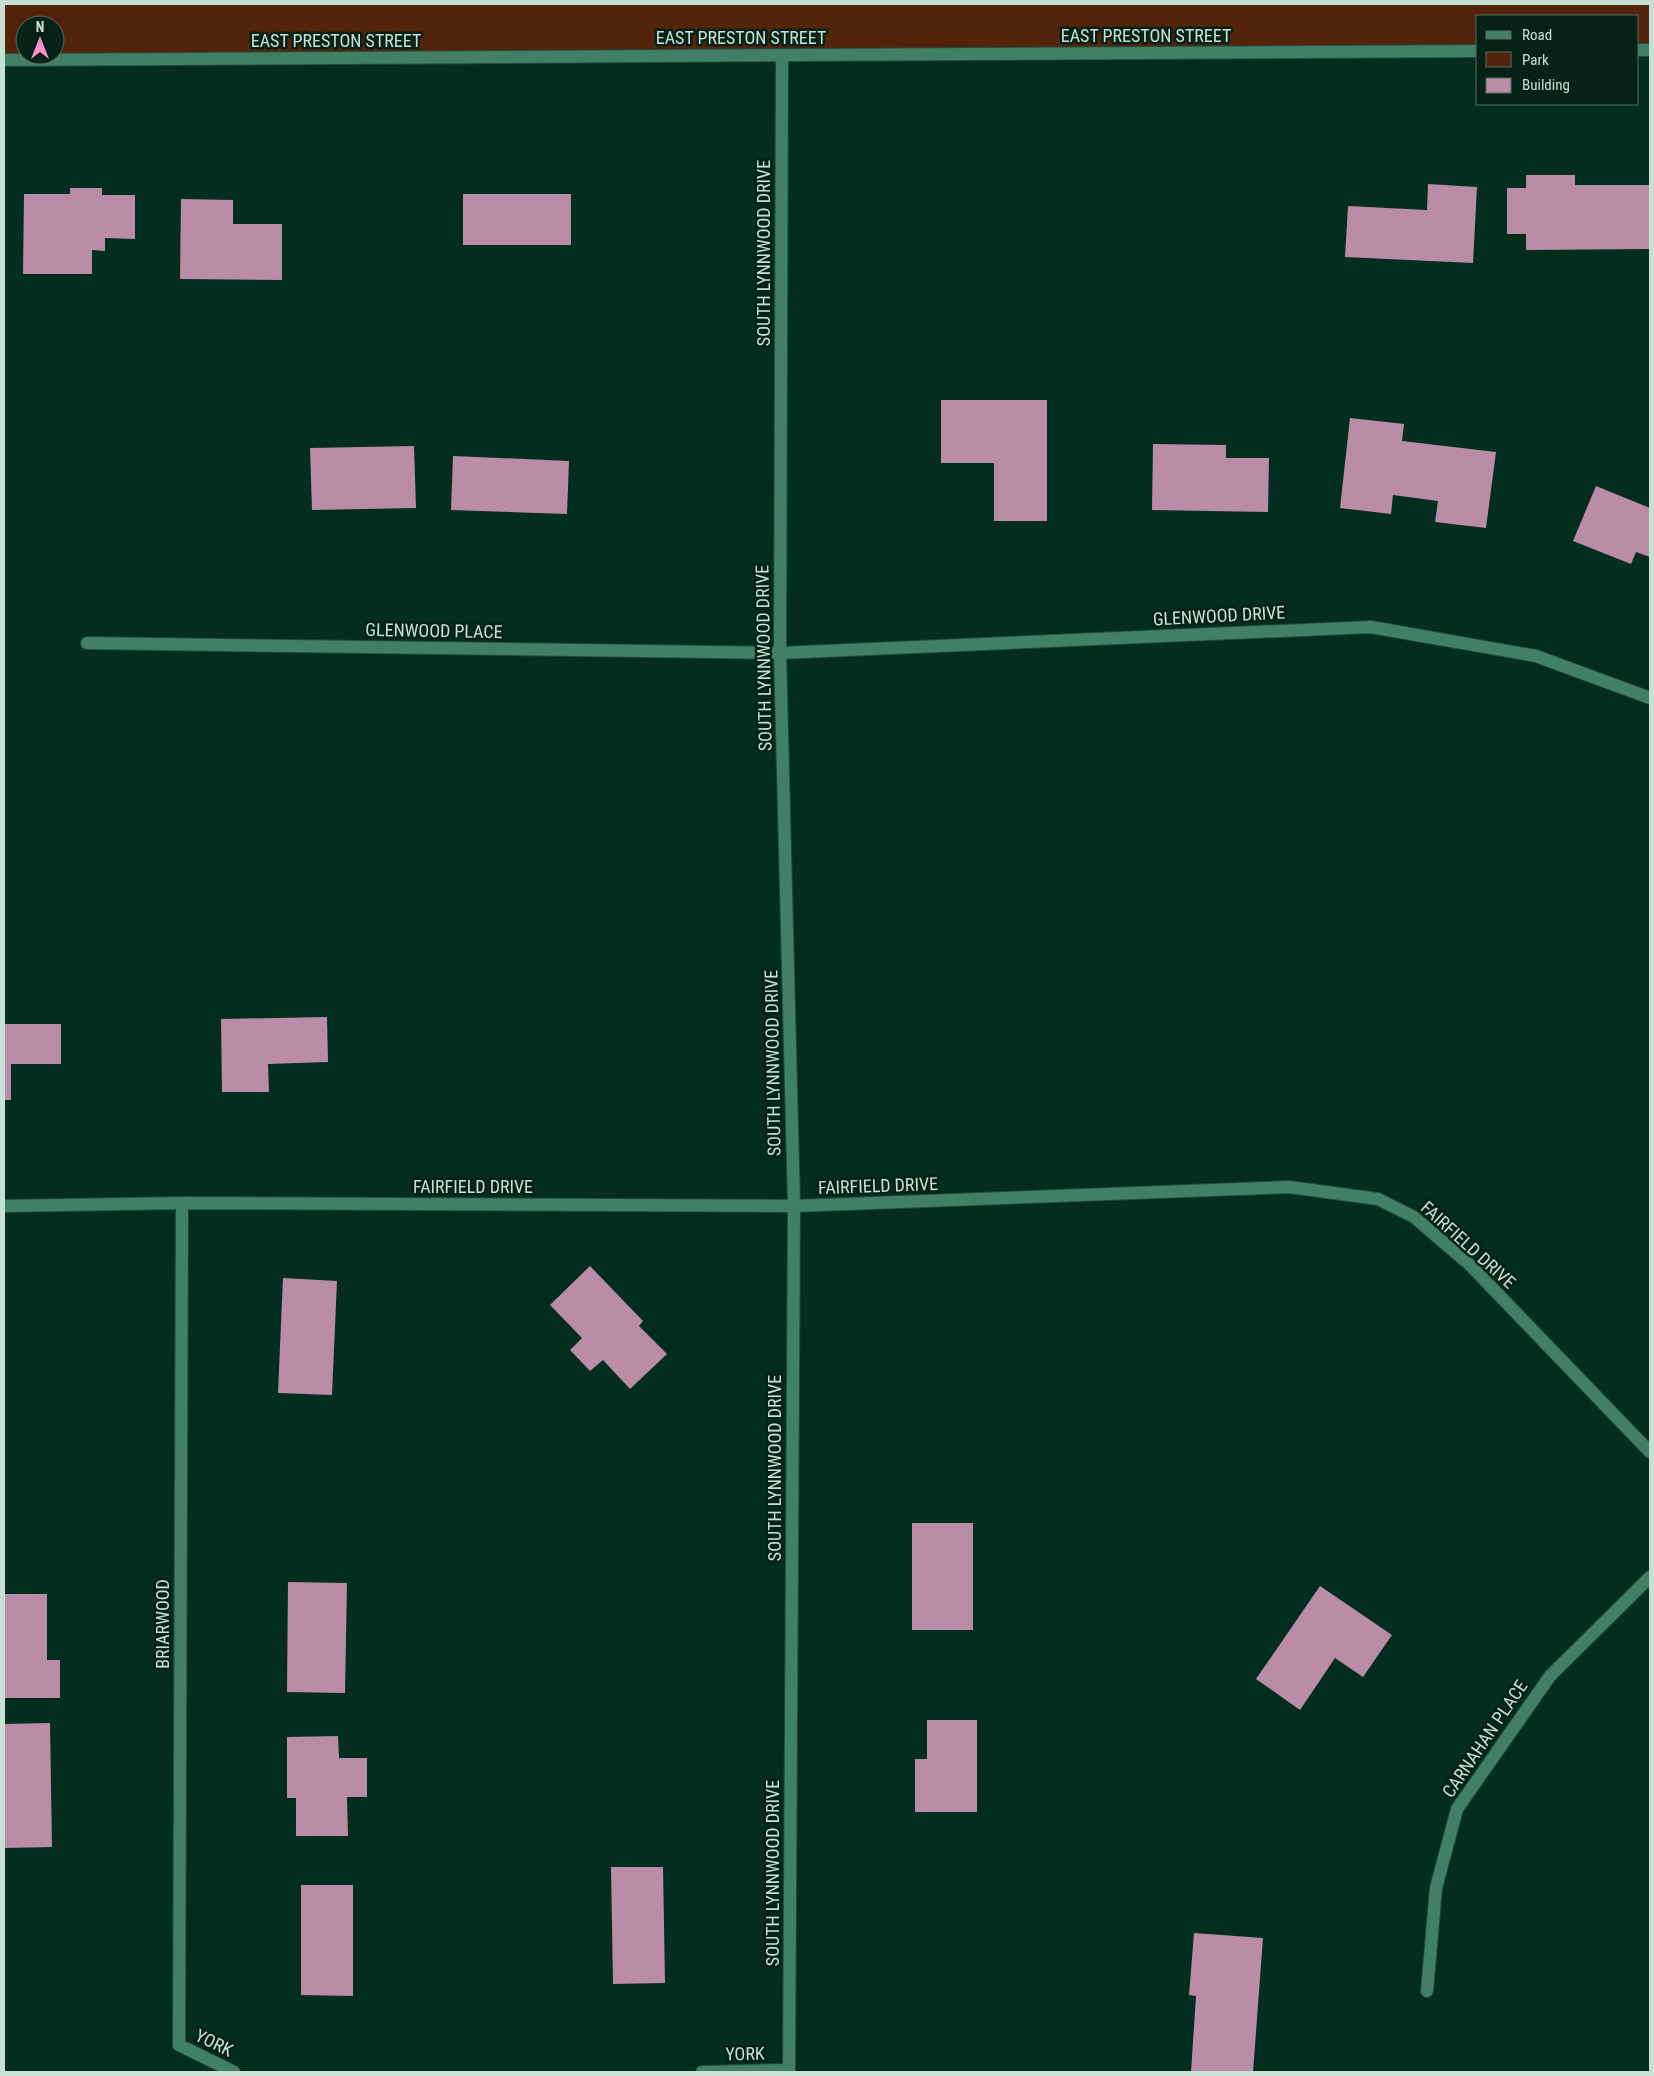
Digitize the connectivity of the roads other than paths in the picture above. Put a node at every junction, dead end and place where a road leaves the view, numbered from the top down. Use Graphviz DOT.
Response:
graph roads {
  1 [pos="1476,51"];
  2 [pos="782,55"];
  3 [pos="4,60"];
  4 [pos="87,643"];
  5 [pos="780,653"];
  6 [pos="1650,698"];
  7 [pos="182,1203"];
  8 [pos="4,1206"];
  9 [pos="794,1206"];
  10 [pos="1650,1452"];
  11 [pos="1650,1577"];
  12 [pos="1427,1991"];
  13 [pos="179,2045"];
  14 [pos="789,2070"];
  15 [pos="234,2072"];
  16 [pos="702,2072"];
  1 -- 2 [label="street, EAST PRESTON STREET"];
  2 -- 3 [label="street, EAST PRESTON STREET"];
  2 -- 5 [label="street, SOUTH LYNNWOOD DRIVE"];
  4 -- 5 [label="street, GLENWOOD PLACE"];
  5 -- 6 [label="street, GLENWOOD DRIVE"];
  5 -- 9 [label="street, SOUTH LYNNWOOD DRIVE"];
  7 -- 8 [label="street, FAIRFIELD DRIVE"];
  7 -- 9 [label="street, FAIRFIELD DRIVE"];
  7 -- 13 [label="street, BRIARWOOD"];
  9 -- 10 [label="street, FAIRFIELD DRIVE"];
  9 -- 14 [label="street, SOUTH LYNNWOOD DRIVE"];
  11 -- 12 [label="street, CARNAHAN PLACE"];
  13 -- 15 [label="street, YORK"];
  14 -- 16 [label="street, YORK"];
}
